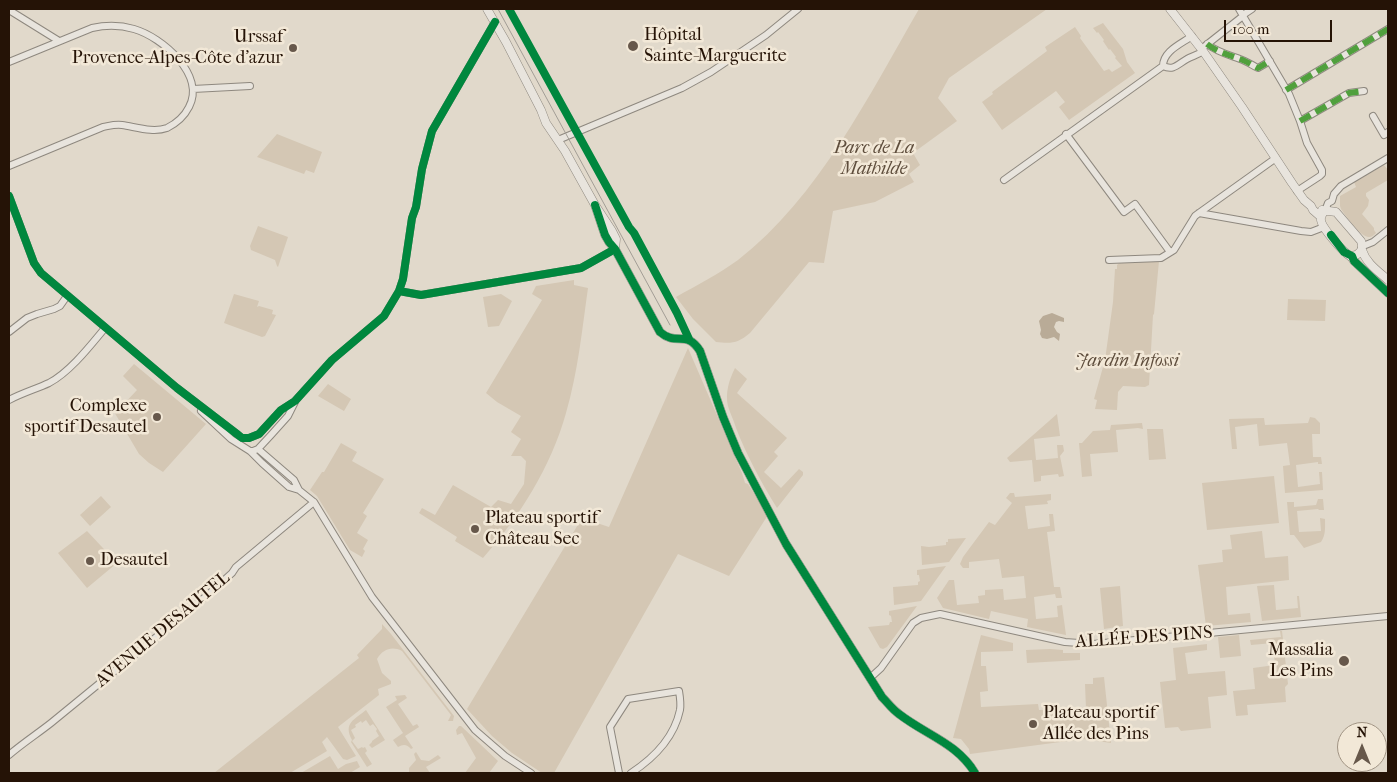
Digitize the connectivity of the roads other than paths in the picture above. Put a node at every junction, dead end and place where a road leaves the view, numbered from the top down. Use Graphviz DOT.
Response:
graph roads {
  1 [pos="487,9"];
  2 [pos="798,9"];
  3 [pos="1170,9"];
  4 [pos="1252,9"];
  5 [pos="9,10"];
  6 [pos="1242,13"];
  7 [pos="495,22"];
  8 [pos="1388,28"];
  9 [pos="1192,36"];
  10 [pos="58,41"];
  11 [pos="1204,48"];
  12 [pos="1270,61"];
  13 [pos="9,62"];
  14 [pos="1164,66"];
  15 [pos="250,86"];
  16 [pos="193,89"];
  17 [pos="1286,90"];
  18 [pos="1364,91"];
  19 [pos="1373,116"];
  20 [pos="1300,121"];
  21 [pos="1388,132"];
  22 [pos="1066,134"];
  23 [pos="558,140"];
  24 [pos="1276,158"];
  25 [pos="1388,158"];
  26 [pos="9,166"];
  27 [pos="1004,180"];
  28 [pos="1298,190"];
  29 [pos="9,196"];
  30 [pos="1332,201"];
  31 [pos="1336,212"];
  32 [pos="1199,213"];
  33 [pos="1323,214"];
  34 [pos="1324,227"];
  35 [pos="1388,230"];
  36 [pos="1362,248"];
  37 [pos="615,249"];
  38 [pos="1170,252"];
  39 [pos="1352,256"];
  40 [pos="1109,260"];
  41 [pos="1388,280"];
  42 [pos="399,290"];
  43 [pos="1388,292"];
  44 [pos="67,296"];
  45 [pos="106,328"];
  46 [pos="9,332"];
  47 [pos="177,388"];
  48 [pos="9,400"];
  49 [pos="295,401"];
  50 [pos="250,438"];
  51 [pos="258,448"];
  52 [pos="249,450"];
  53 [pos="299,490"];
  54 [pos="314,502"];
  55 [pos="1388,616"];
  56 [pos="870,678"];
  57 [pos="9,755"];
  58 [pos="531,773"];
  59 [pos="619,773"];
  60 [pos="631,773"];
  61 [pos="975,773"];
  1 -- 7 [label="street"];
  2 -- 23 [label="street"];
  3 -- 9 [label="street"];
  4 -- 6 [label="street"];
  5 -- 10 [label="street"];
  6 -- 11 [label="street"];
  6 -- 12 [label="street"];
  7 -- 23 [label="street"];
  7 -- 42 [label="street"];
  8 -- 17 [label="street"];
  9 -- 11 [label="street"];
  9 -- 14 [label="street"];
  10 -- 13 [label="street"];
  10 -- 16 [label="street"];
  11 -- 12 [label="street"];
  11 -- 14 [label="street"];
  11 -- 24 [label="street"];
  12 -- 17 [label="street"];
  14 -- 22 [label="street"];
  15 -- 16 [label="street"];
  16 -- 26 [label="street"];
  17 -- 20 [label="street"];
  18 -- 20 [label="street"];
  19 -- 21 [label="street"];
  20 -- 28 [label="street"];
  22 -- 27 [label="street"];
  22 -- 38 [label="street"];
  23 -- 37 [label="street"];
  24 -- 28 [label="street"];
  24 -- 32 [label="street"];
  25 -- 30 [label="street"];
  28 -- 33 [label="street"];
  29 -- 44 [label="street"];
  30 -- 31 [label="street"];
  30 -- 33 [label="street"];
  31 -- 33 [label="street"];
  31 -- 36 [label="street"];
  32 -- 34 [label="street"];
  32 -- 38 [label="street"];
  33 -- 34 [label="street"];
  34 -- 39 [label="street"];
  35 -- 36 [label="street"];
  36 -- 39 [label="street"];
  36 -- 41 [label="street"];
  37 -- 42 [label="street"];
  37 -- 56 [label="street"];
  38 -- 40 [label="street"];
  39 -- 43 [label="street"];
  42 -- 49 [label="street"];
  44 -- 45 [label="street"];
  44 -- 46 [label="street"];
  45 -- 47 [label="street"];
  45 -- 48 [label="street"];
  47 -- 50 [label="street"];
  47 -- 52 [label="street"];
  49 -- 50 [label="street"];
  49 -- 51 [label="street"];
  50 -- 51 [label="street"];
  50 -- 52 [label="street"];
  51 -- 52 [label="street"];
  51 -- 53 [label="street"];
  52 -- 53 [label="street"];
  53 -- 54 [label="street"];
  54 -- 57 [label="street, AVENUE DESAUTEL"];
  54 -- 58 [label="street"];
  55 -- 56 [label="street, ALLÉE DES PINS"];
  56 -- 61 [label="street"];
  59 -- 60 [label="street"];
}
